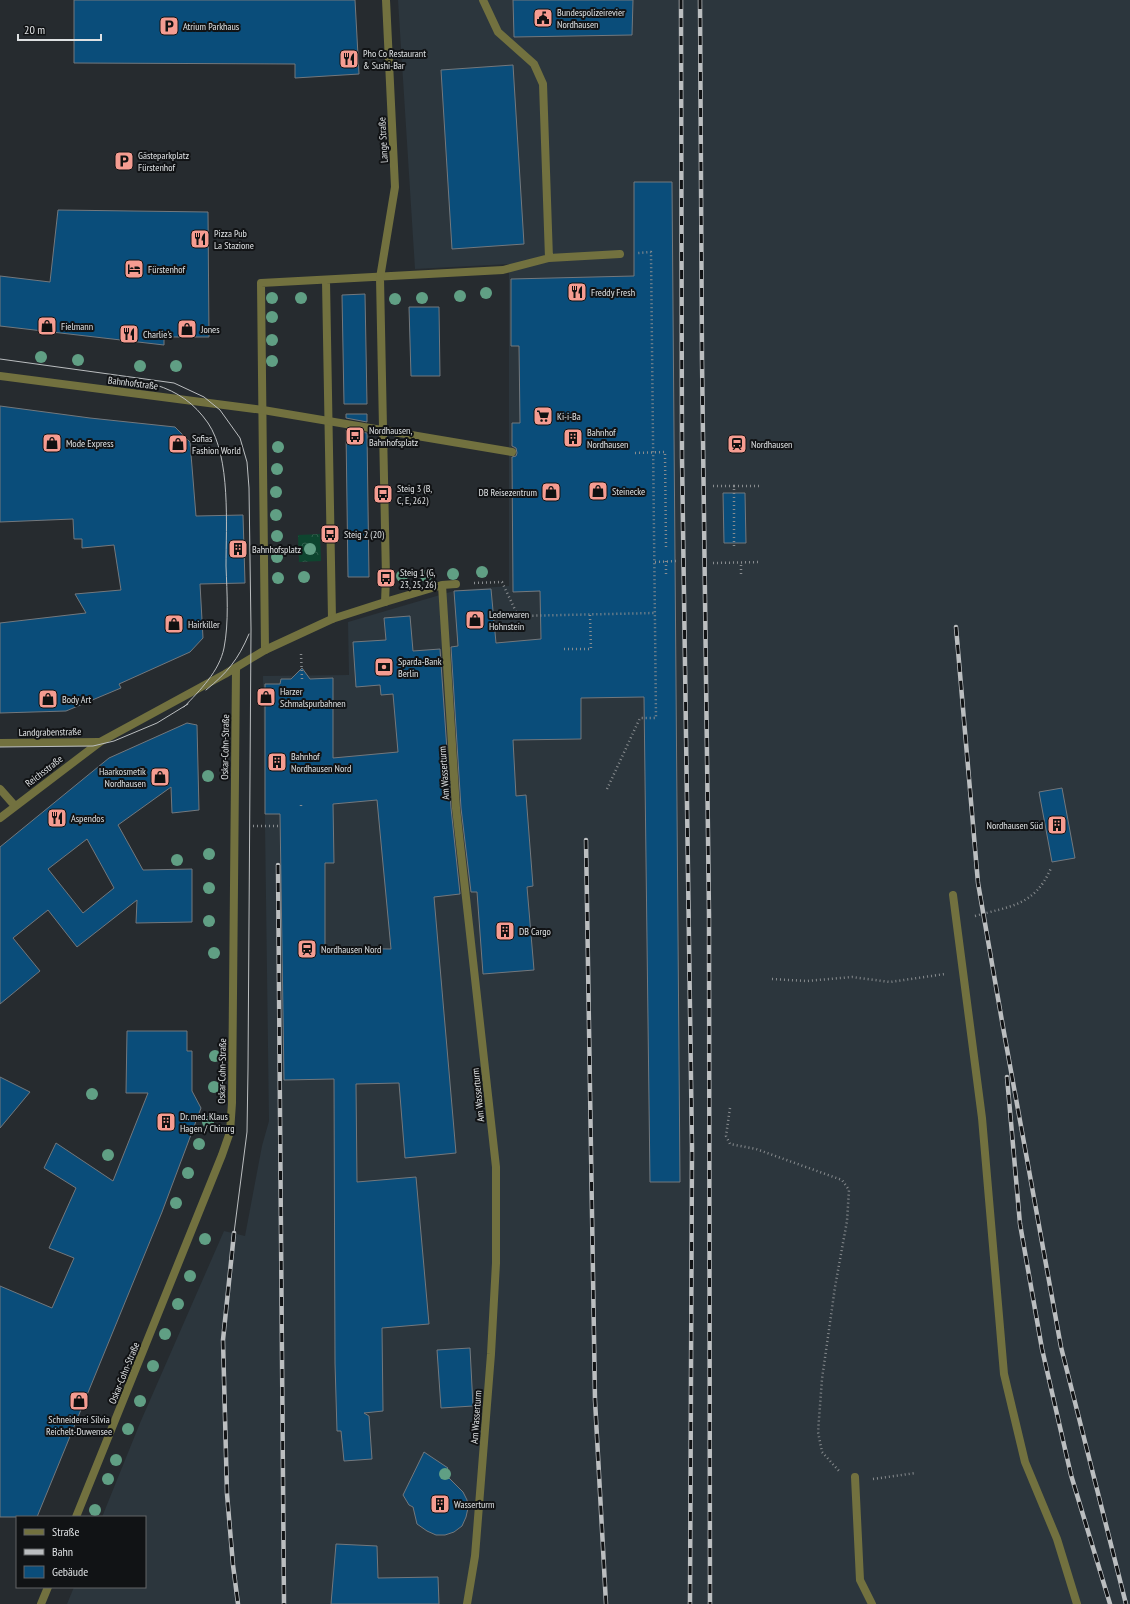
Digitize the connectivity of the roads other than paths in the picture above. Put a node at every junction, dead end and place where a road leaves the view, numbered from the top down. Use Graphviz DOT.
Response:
graph roads {
  1 [pos="386,0"];
  2 [pos="483,0"];
  3 [pos="620,254"];
  4 [pos="550,258"];
  5 [pos="380,278"];
  6 [pos="326,280"];
  7 [pos="0,376"];
  8 [pos="264,410"];
  9 [pos="328,421"];
  10 [pos="382,430"];
  11 [pos="512,452"];
  12 [pos="456,584"];
  13 [pos="442,585"];
  14 [pos="385,602"];
  15 [pos="332,619"];
  16 [pos="265,650"];
  17 [pos="236,668"];
  18 [pos="100,742"];
  19 [pos="0,743"];
  20 [pos="0,789"];
  21 [pos="15,806"];
  22 [pos="0,818"];
  23 [pos="953,896"];
  24 [pos="855,1477"];
  25 [pos="76,1516"];
  26 [pos="48,1588"];
  27 [pos="41,1604"];
  28 [pos="467,1604"];
  29 [pos="872,1604"];
  30 [pos="1077,1604"];
  1 -- 5 [label="street, Lange Straße"];
  2 -- 4 [label="street"];
  3 -- 4 [label="street"];
  4 -- 5 [label="street"];
  5 -- 6 [label="street"];
  5 -- 10 [label="street"];
  6 -- 8 [label="street"];
  6 -- 9 [label="street"];
  7 -- 8 [label="street, Bahnhofstraße"];
  8 -- 9 [label="street"];
  8 -- 16 [label="street"];
  9 -- 10 [label="street"];
  9 -- 15 [label="street"];
  10 -- 11 [label="street"];
  10 -- 14 [label="street"];
  12 -- 13 [label="street"];
  13 -- 14 [label="street"];
  13 -- 28 [label="street, Am Wasserturm"];
  14 -- 15 [label="street"];
  15 -- 16 [label="street"];
  16 -- 17 [label="street"];
  17 -- 18 [label="street"];
  17 -- 25 [label="street, Oskar-Cohn-Straße"];
  18 -- 19 [label="street, Landgrabenstraße"];
  18 -- 21 [label="street, Reichsstraße"];
  20 -- 21 [label="street"];
  21 -- 22 [label="street, Reichsstraße"];
  23 -- 30 [label="street"];
  24 -- 29 [label="street"];
  26 -- 27 [label="street"];
}
